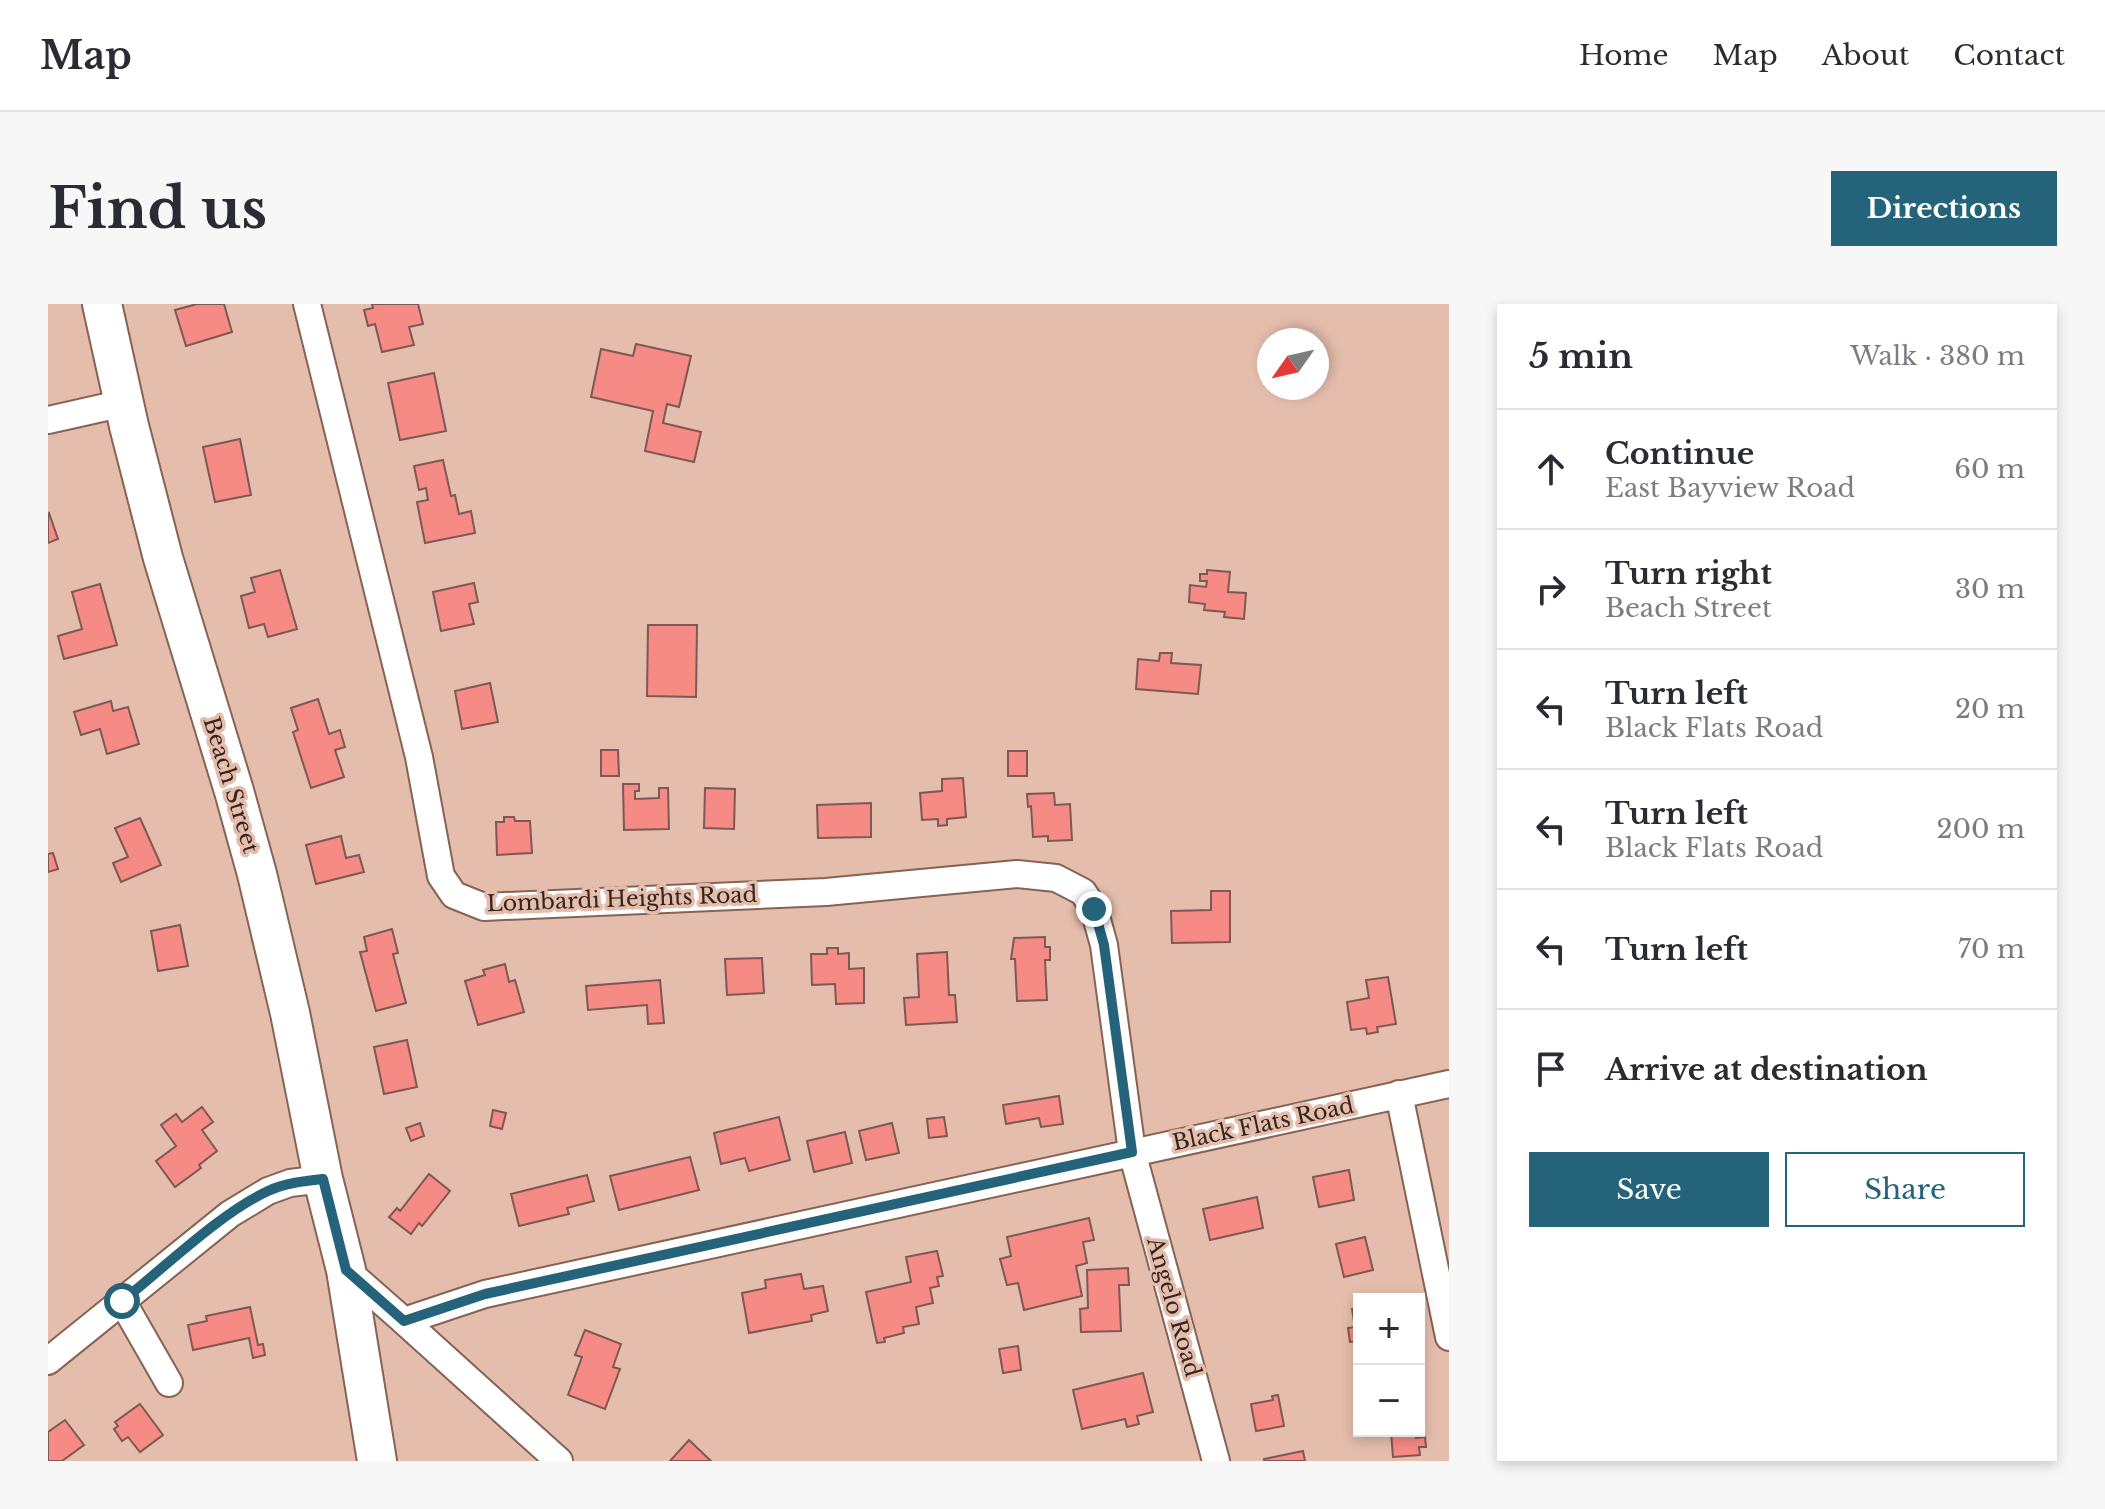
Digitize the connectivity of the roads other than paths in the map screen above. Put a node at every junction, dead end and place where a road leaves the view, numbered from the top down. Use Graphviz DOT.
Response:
graph roads {
  1 [pos="102,304"];
  2 [pos="307,304"];
  3 [pos="124,403"];
  4 [pos="48,420"];
  5 [pos="1449,1084"];
  6 [pos="1399,1094"];
  7 [pos="1132,1152"];
  8 [pos="323,1179"];
  9 [pos="346,1270"];
  10 [pos="122,1301"];
  11 [pos="404,1321"];
  12 [pos="1449,1337"];
  13 [pos="48,1361"];
  14 [pos="169,1383"];
  15 [pos="377,1461"];
  16 [pos="559,1461"];
  17 [pos="1216,1461"];
  1 -- 3 [label="street, Beach Street"];
  2 -- 7 [label="street, Lombardi Heights Road"];
  3 -- 4 [label="street"];
  3 -- 8 [label="street, Beach Street"];
  5 -- 6 [label="street, Black Flats Road"];
  6 -- 7 [label="street, Black Flats Road"];
  6 -- 12 [label="street"];
  7 -- 11 [label="street, Black Flats Road"];
  7 -- 17 [label="street, Angelo Road"];
  8 -- 9 [label="street, Beach Street"];
  8 -- 10 [label="street"];
  9 -- 11 [label="street"];
  9 -- 15 [label="street, Beach Street"];
  10 -- 13 [label="street"];
  10 -- 14 [label="street"];
  11 -- 16 [label="street"];
}
